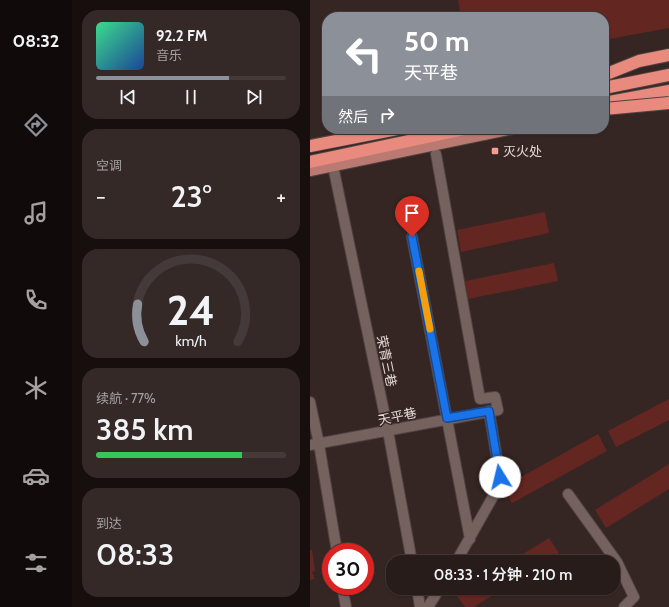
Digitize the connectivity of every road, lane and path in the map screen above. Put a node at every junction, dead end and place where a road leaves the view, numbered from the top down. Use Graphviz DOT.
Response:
graph roads {
  1 [pos="669,55"];
  2 [pos="669,71"];
  3 [pos="609,73"];
  4 [pos="669,75"];
  5 [pos="609,84"];
  6 [pos="609,87"];
  7 [pos="669,91"];
  8 [pos="669,97"];
  9 [pos="609,102"];
  10 [pos="669,104"];
  11 [pos="609,109"];
  12 [pos="609,110"];
  13 [pos="362,134"];
  14 [pos="370,134"];
  15 [pos="442,134"];
  16 [pos="488,134"];
  17 [pos="310,145"];
  18 [pos="436,154"];
  19 [pos="310,162"];
  20 [pos="333,166"];
  21 [pos="310,171"];
  22 [pos="412,237"];
  23 [pos="310,402"];
  24 [pos="489,411"];
  25 [pos="447,418"];
  26 [pos="388,431"];
  27 [pos="314,444"];
  28 [pos="568,494"];
  29 [pos="470,540"];
  30 [pos="335,543"];
  31 [pos="411,555"];
  32 [pos="460,555"];
  33 [pos="344,595"];
  34 [pos="418,595"];
  35 [pos="436,595"];
  36 [pos="346,607"];
  37 [pos="420,607"];
  38 [pos="428,607"];
  39 [pos="624,607"];
  1 -- 3 [label="highway"];
  2 -- 5 [label="main road"];
  4 -- 6 [label="highway"];
  7 -- 9 [label="highway"];
  8 -- 11 [label="main road"];
  10 -- 12 [label="highway, bridge"];
  13 -- 17 [label="main road"];
  14 -- 17 [label="highway"];
  15 -- 19 [label="highway"];
  16 -- 20 [label="main road"];
  18 -- 24 [label="street"];
  20 -- 21 [label="main road"];
  20 -- 26 [label="street, 荣青三巷"];
  22 -- 25 [label="street"];
  23 -- 27 [label="street"];
  24 -- 25 [label="street, 天平巷"];
  24 -- 29 [label="street"];
  25 -- 26 [label="street, 天平巷"];
  25 -- 29 [label="street"];
  26 -- 27 [label="street, 天平巷"];
  26 -- 31 [label="street, 荣青三巷"];
  27 -- 30 [label="street"];
  28 -- 39 [label="street"];
  29 -- 32 [label="street"];
  33 -- 36 [label="street"];
  34 -- 37 [label="street"];
  35 -- 38 [label="street"];
}
